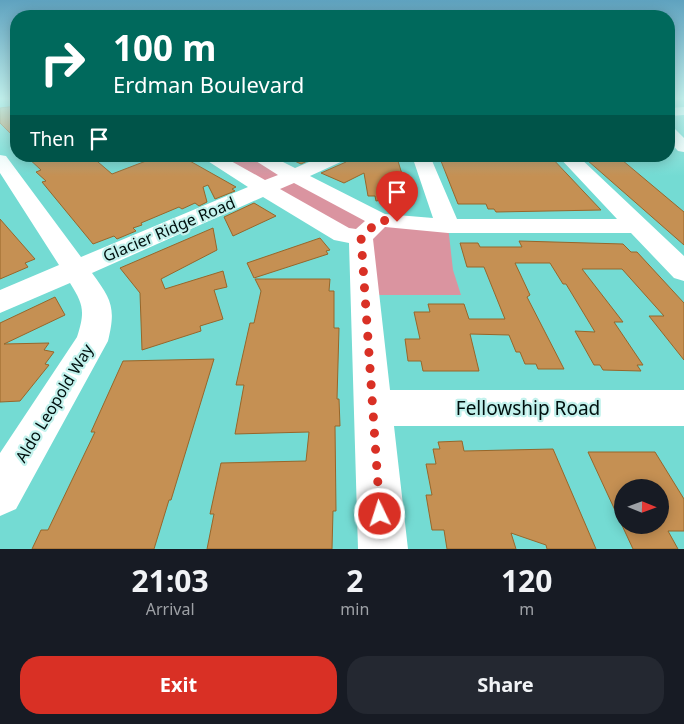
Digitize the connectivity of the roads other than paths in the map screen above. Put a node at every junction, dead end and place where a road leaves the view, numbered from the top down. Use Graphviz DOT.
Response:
graph roads {
  1 [pos="675,137"];
  2 [pos="684,147"];
  3 [pos="219,162"];
  4 [pos="268,162"];
  5 [pos="324,162"];
  6 [pos="423,162"];
  7 [pos="573,162"];
  8 [pos="3,168"];
  9 [pos="293,175"];
  10 [pos="264,189"];
  11 [pos="448,226"];
  12 [pos="638,226"];
  13 [pos="370,229"];
  14 [pos="75,270"];
  15 [pos="684,272"];
  16 [pos="0,302"];
  17 [pos="373,408"];
  18 [pos="684,408"];
  19 [pos="0,493"];
  20 [pos="383,549"];
  1 -- 2 [label="street"];
  3 -- 10 [label="street"];
  4 -- 9 [label="street"];
  5 -- 9 [label="street, Glacier Ridge Road"];
  6 -- 11 [label="street"];
  7 -- 12 [label="street"];
  8 -- 14 [label="street, Aldo Leopold Way"];
  9 -- 10 [label="street, Glacier Ridge Road"];
  9 -- 13 [label="street"];
  10 -- 13 [label="street"];
  10 -- 14 [label="street, Glacier Ridge Road"];
  11 -- 12 [label="street"];
  11 -- 13 [label="street"];
  12 -- 15 [label="street"];
  13 -- 17 [label="street"];
  14 -- 16 [label="street, Glacier Ridge Road"];
  14 -- 19 [label="street, Aldo Leopold Way"];
  17 -- 18 [label="street, Fellowship Road"];
  17 -- 20 [label="street"];
}
